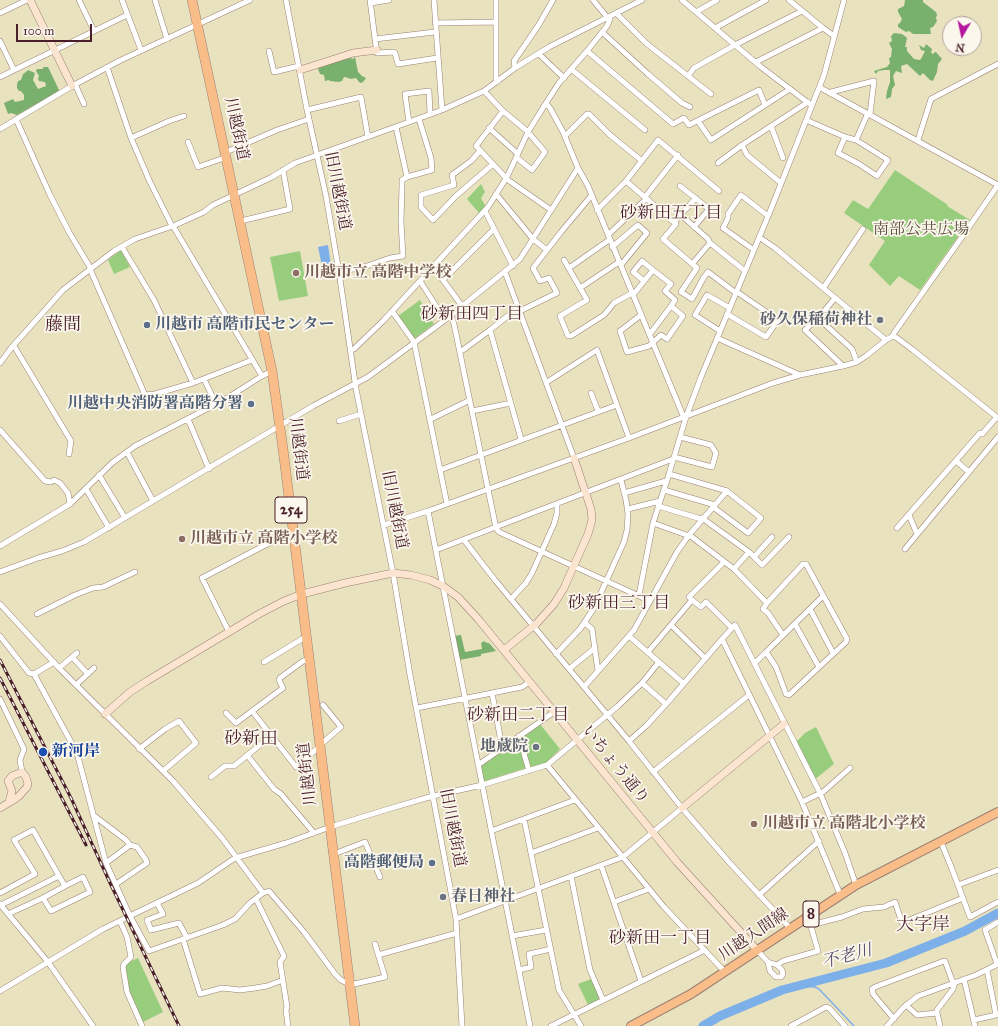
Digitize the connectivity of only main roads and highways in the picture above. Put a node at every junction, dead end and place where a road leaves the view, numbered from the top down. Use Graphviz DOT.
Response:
graph roads {
  1 [pos="192,0"];
  2 [pos="998,812"];
  3 [pos="355,1026"];
  4 [pos="631,1026"];
  1 -- 3 [label="highway, 川越街道 / 254"];
  2 -- 4 [label="main road, 川越入間線 / 8"];
}
